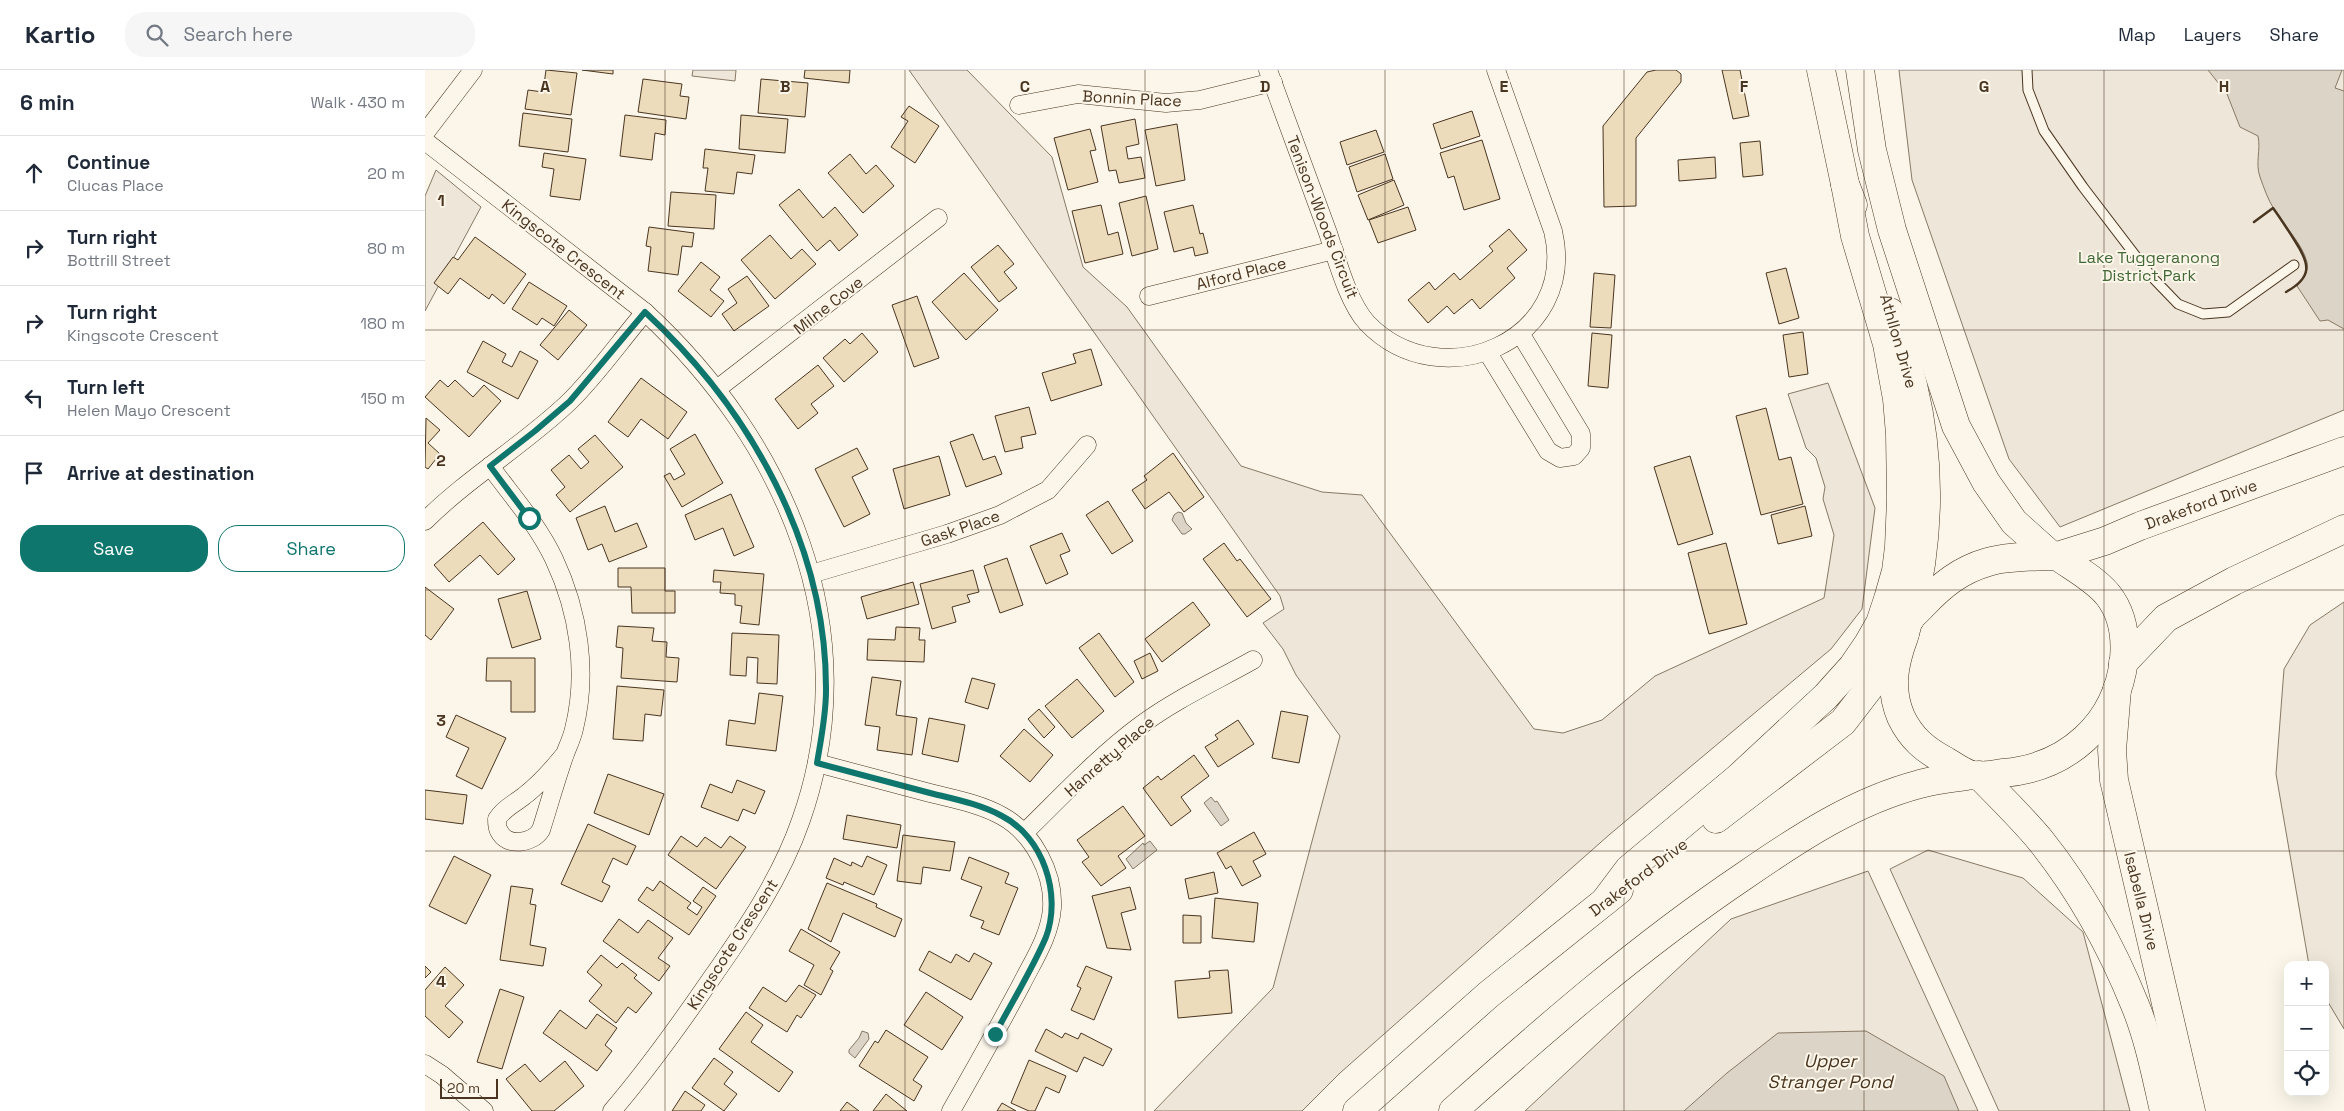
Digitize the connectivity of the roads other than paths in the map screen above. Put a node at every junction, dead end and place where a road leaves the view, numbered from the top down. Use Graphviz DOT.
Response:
graph roads {
  1 [pos="473,70"];
  2 [pos="1496,70"];
  3 [pos="1821,70"];
  4 [pos="1860,70"];
  5 [pos="2027,70"];
  6 [pos="1271,76"];
  7 [pos="1019,105"];
  8 [pos="425,133"];
  9 [pos="425,141"];
  10 [pos="1845,184"];
  11 [pos="939,218"];
  12 [pos="1333,250"];
  13 [pos="2294,265"];
  14 [pos="1149,296"];
  15 [pos="645,312"];
  16 [pos="1520,333"];
  17 [pos="1488,353"];
  18 [pos="717,389"];
  19 [pos="1087,445"];
  20 [pos="2344,451"];
  21 [pos="490,466"];
  22 [pos="425,521"];
  23 [pos="2344,529"];
  24 [pos="2055,556"];
  25 [pos="811,574"];
  26 [pos="1907,626"];
  27 [pos="1253,660"];
  28 [pos="2123,663"];
  29 [pos="2117,689"];
  30 [pos="565,754"];
  31 [pos="817,763"];
  32 [pos="1976,775"];
  33 [pos="1024,833"];
  34 [pos="1605,901"];
  35 [pos="425,1064"];
  36 [pos="484,1111"];
  37 [pos="612,1111"];
  38 [pos="951,1111"];
  39 [pos="1357,1111"];
  40 [pos="1453,1111"];
  41 [pos="2164,1111"];
  42 [pos="2191,1111"];
  1 -- 8 [label="street"];
  2 -- 16 [label="street, Tenison-Woods Circuit"];
  3 -- 10 [label="main road, Athllon Drive"];
  4 -- 24 [label="main road, Athllon Drive"];
  5 -- 13 [label="lane"];
  6 -- 7 [label="street, Bonnin Place"];
  6 -- 12 [label="street, Tenison-Woods Circuit"];
  9 -- 15 [label="street, Kingscote Crescent"];
  10 -- 26 [label="main road, Athllon Drive"];
  10 -- 34 [label="main road"];
  11 -- 18 [label="street, Milne Cove"];
  12 -- 14 [label="street, Alford Place"];
  12 -- 17 [label="street, Tenison-Woods Circuit"];
  15 -- 18 [label="street, Kingscote Crescent"];
  15 -- 21 [label="street"];
  16 -- 17 [label="street, Tenison-Woods Circuit"];
  16 -- 17 [label="street"];
  18 -- 25 [label="street, Kingscote Crescent"];
  19 -- 25 [label="street, Gask Place"];
  20 -- 24 [label="main road, Drakeford Drive"];
  21 -- 22 [label="street"];
  21 -- 30 [label="street"];
  23 -- 28 [label="main road"];
  24 -- 26 [label="main road, Drakeford Drive"];
  24 -- 28 [label="main road, Athllon Drive"];
  25 -- 31 [label="street, Kingscote Crescent"];
  26 -- 32 [label="main road"];
  26 -- 34 [label="main road, Drakeford Drive"];
  27 -- 33 [label="street, Hanretty Place"];
  28 -- 29 [label="main road, Athllon Drive"];
  29 -- 32 [label="main road"];
  29 -- 42 [label="main road, Isabella Drive"];
  30 -- 30 [label="street"];
  31 -- 33 [label="street"];
  31 -- 37 [label="street, Kingscote Crescent"];
  32 -- 40 [label="main road"];
  32 -- 41 [label="main road"];
  33 -- 38 [label="street"];
  34 -- 39 [label="main road, Drakeford Drive"];
  35 -- 36 [label="street"];
}
